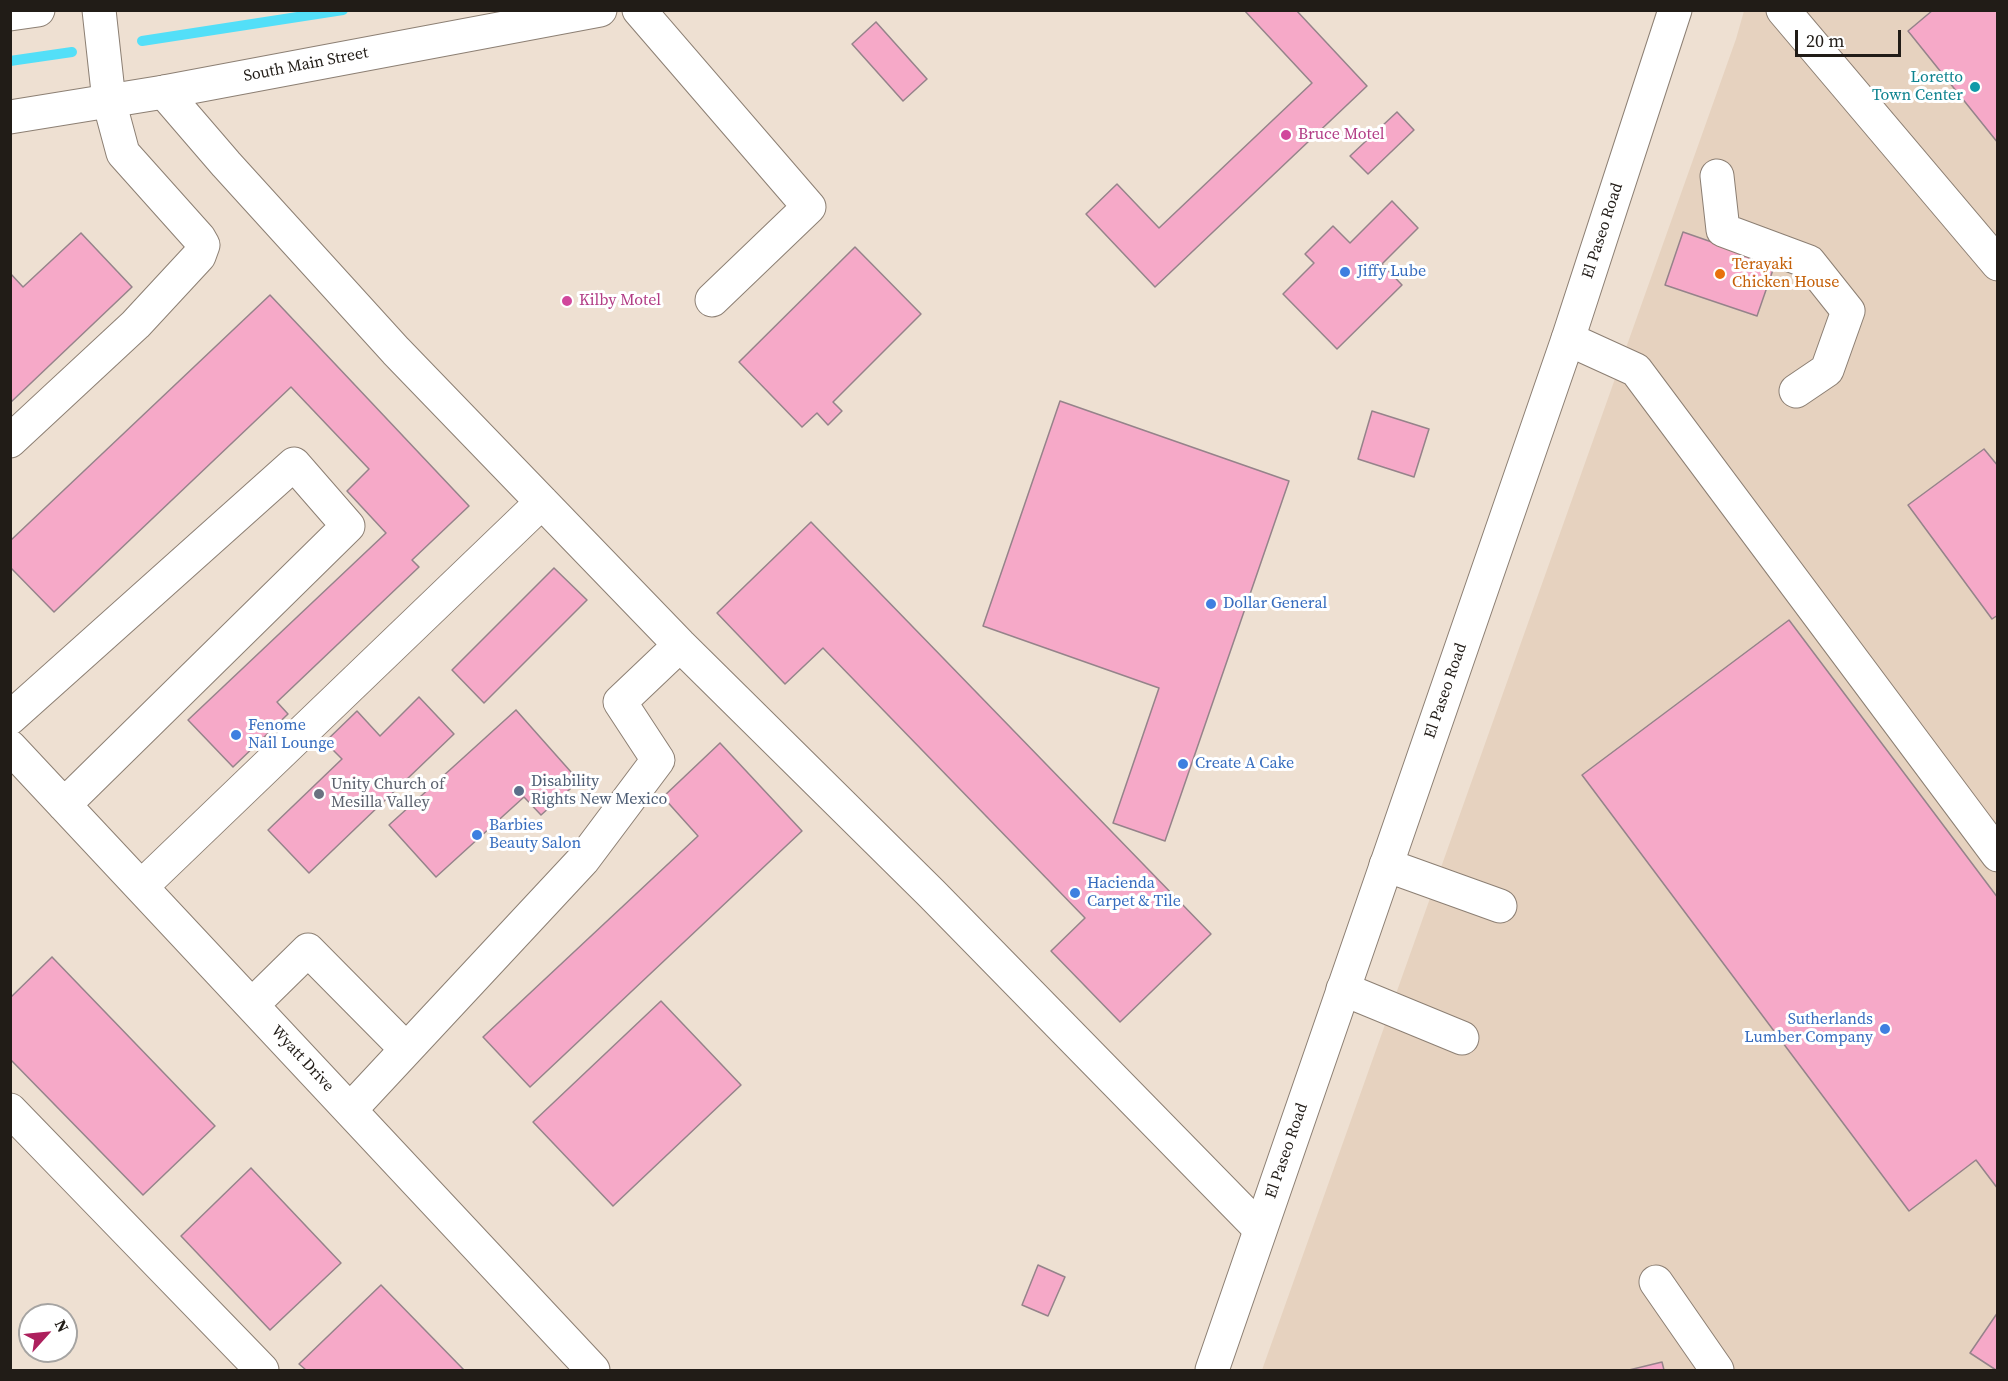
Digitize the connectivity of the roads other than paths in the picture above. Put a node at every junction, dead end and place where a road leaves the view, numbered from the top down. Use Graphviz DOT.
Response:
graph roads {
  1 [pos="38,10"];
  2 [pos="99,10"];
  3 [pos="600,10"];
  4 [pos="639,10"];
  5 [pos="1675,10"];
  6 [pos="1782,10"];
  7 [pos="10,14"];
  8 [pos="165,92"];
  9 [pos="109,101"];
  10 [pos="10,117"];
  11 [pos="1717,176"];
  12 [pos="1998,264"];
  13 [pos="712,300"];
  14 [pos="1568,339"];
  15 [pos="1796,391"];
  16 [pos="10,441"];
  17 [pos="542,502"];
  18 [pos="681,645"];
  19 [pos="10,717"];
  20 [pos="10,747"];
  21 [pos="64,805"];
  22 [pos="1998,855"];
  23 [pos="1386,865"];
  24 [pos="141,886"];
  25 [pos="1500,906"];
  26 [pos="1343,989"];
  27 [pos="252,1005"];
  28 [pos="1462,1038"];
  29 [pos="406,1049"];
  30 [pos="10,1110"];
  31 [pos="350,1110"];
  32 [pos="1260,1229"];
  33 [pos="1656,1282"];
  34 [pos="262,1371"];
  35 [pos="593,1371"];
  36 [pos="1212,1371"];
  37 [pos="1717,1371"];
  1 -- 7 [label="main road"];
  2 -- 9 [label="main road"];
  3 -- 8 [label="main road, South Main Street"];
  4 -- 13 [label="main road"];
  5 -- 14 [label="main road, El Paseo Road"];
  6 -- 12 [label="main road"];
  8 -- 9 [label="main road, South Main Street"];
  8 -- 17 [label="main road"];
  9 -- 10 [label="main road, South Main Street"];
  9 -- 16 [label="main road"];
  11 -- 15 [label="main road"];
  14 -- 22 [label="main road"];
  14 -- 23 [label="main road, El Paseo Road"];
  17 -- 18 [label="main road"];
  17 -- 24 [label="main road"];
  18 -- 29 [label="main road"];
  18 -- 32 [label="main road"];
  19 -- 21 [label="main road"];
  20 -- 21 [label="main road, Wyatt Drive"];
  21 -- 24 [label="main road, Wyatt Drive"];
  23 -- 25 [label="main road"];
  23 -- 26 [label="main road, El Paseo Road"];
  24 -- 27 [label="main road, Wyatt Drive"];
  26 -- 28 [label="main road"];
  26 -- 32 [label="main road, El Paseo Road"];
  27 -- 29 [label="main road"];
  27 -- 31 [label="main road, Wyatt Drive"];
  29 -- 31 [label="main road"];
  30 -- 34 [label="main road"];
  31 -- 35 [label="main road, Wyatt Drive"];
  32 -- 36 [label="main road, El Paseo Road"];
  33 -- 37 [label="main road"];
}
